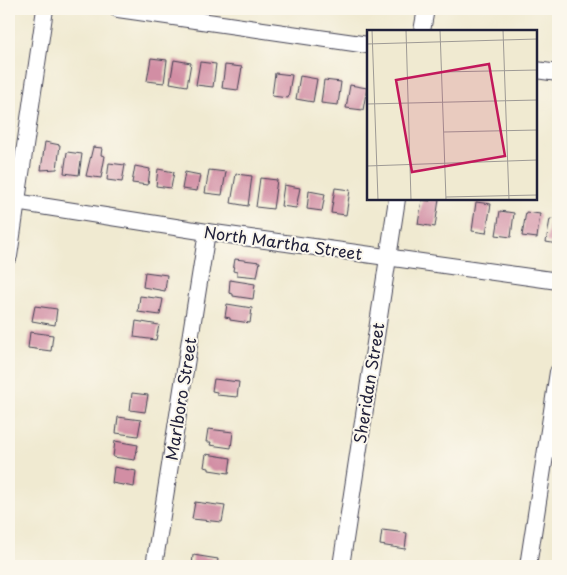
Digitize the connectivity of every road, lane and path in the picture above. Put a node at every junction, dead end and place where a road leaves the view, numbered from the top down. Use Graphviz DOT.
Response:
graph roads {
  1 [pos="45,9"];
  2 [pos="118,9"];
  3 [pos="426,9"];
  4 [pos="422,30"];
  5 [pos="367,45"];
  6 [pos="537,70"];
  7 [pos="558,73"];
  8 [pos="397,200"];
  9 [pos="12,202"];
  10 [pos="207,232"];
  11 [pos="9,256"];
  12 [pos="388,257"];
  13 [pos="558,281"];
  14 [pos="558,372"];
  15 [pos="154,566"];
  16 [pos="341,566"];
  17 [pos="528,566"];
  1 -- 9 [label="street"];
  2 -- 5 [label="street"];
  3 -- 4 [label="street"];
  6 -- 7 [label="street"];
  8 -- 12 [label="street, Sheridan Street"];
  9 -- 10 [label="street, North Martha Street"];
  9 -- 11 [label="street"];
  10 -- 12 [label="street, North Martha Street"];
  10 -- 15 [label="street, Marlboro Street"];
  12 -- 13 [label="street, North Martha Street"];
  12 -- 16 [label="street, Sheridan Street"];
  14 -- 17 [label="street"];
}
